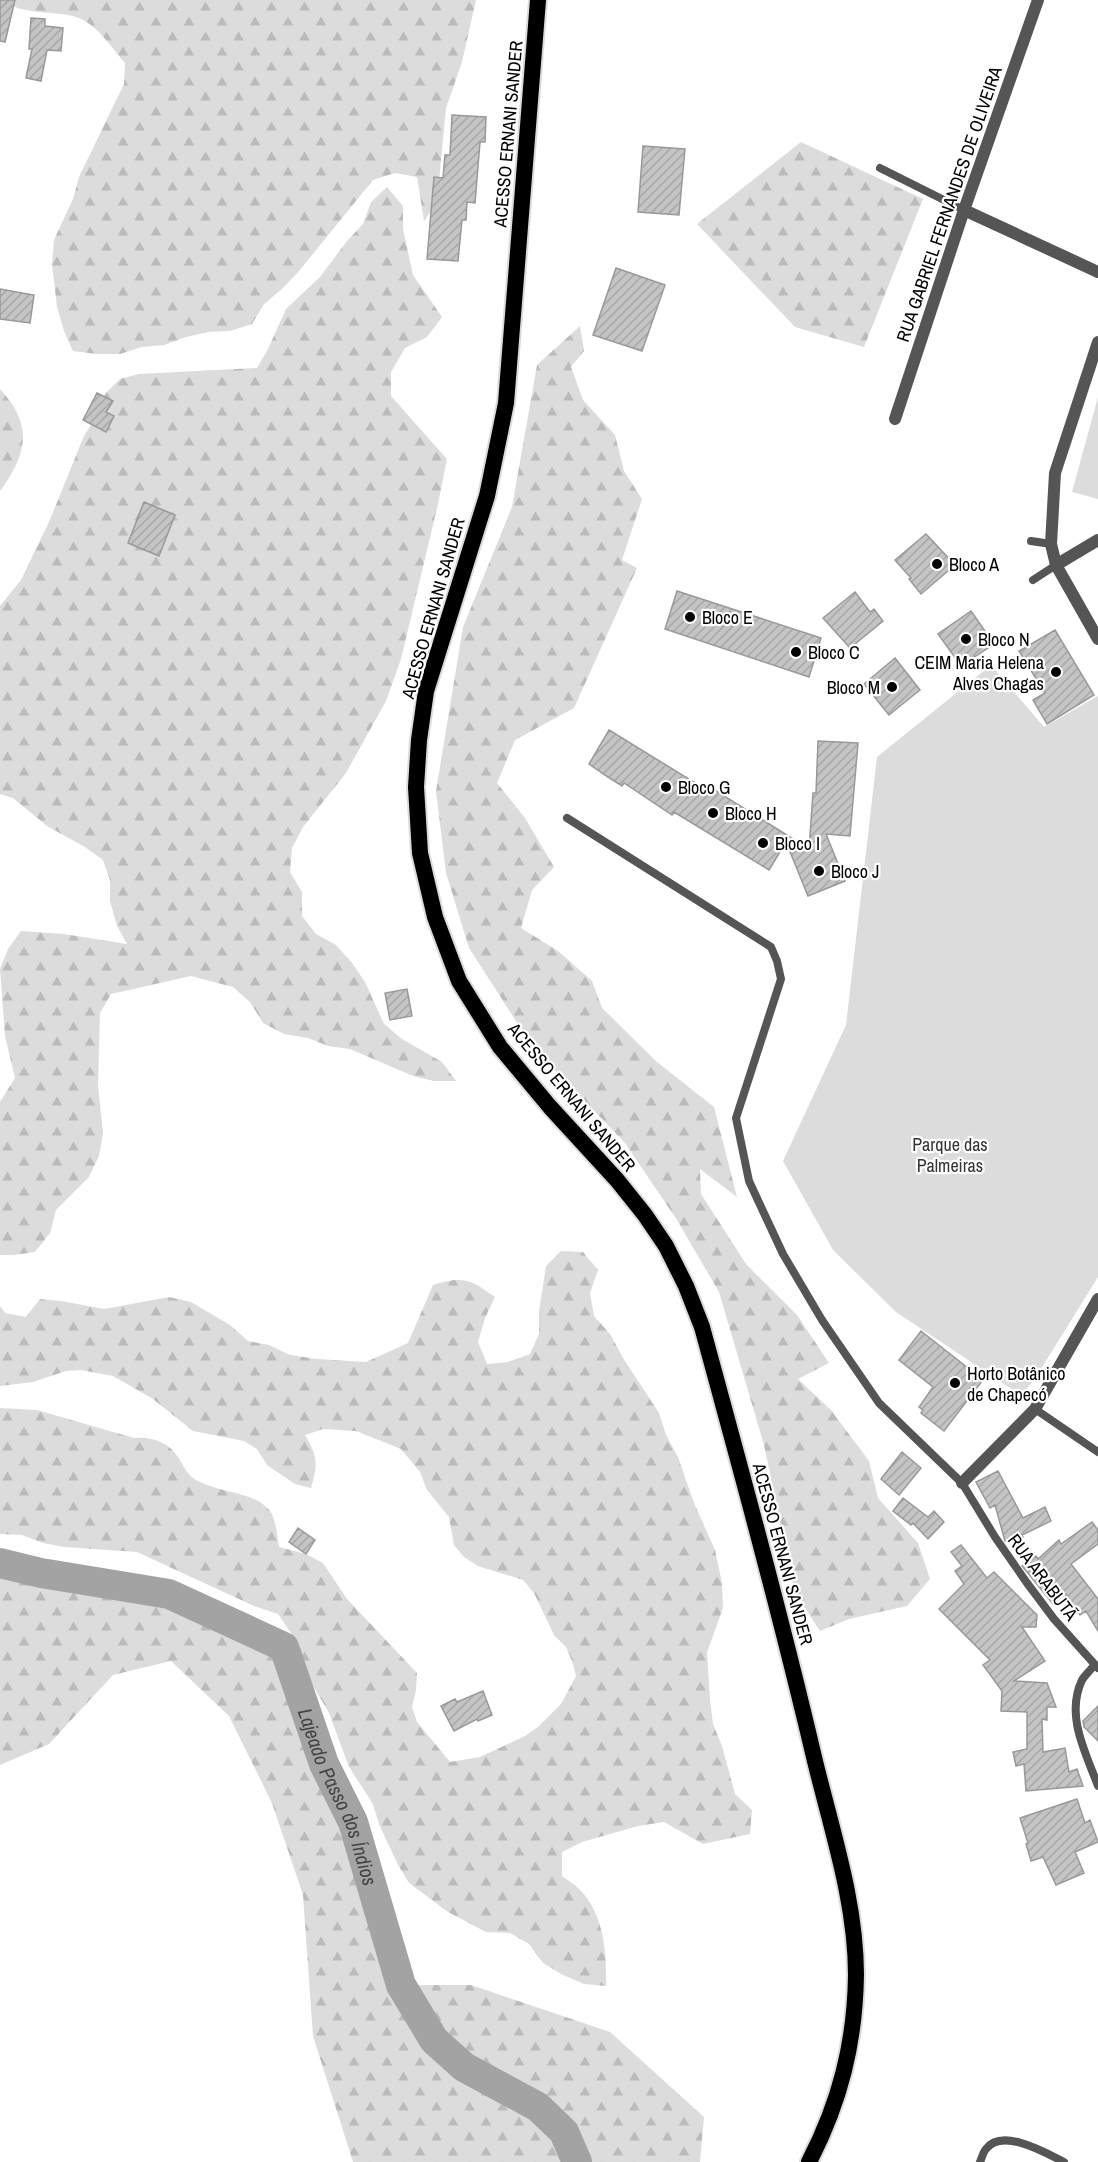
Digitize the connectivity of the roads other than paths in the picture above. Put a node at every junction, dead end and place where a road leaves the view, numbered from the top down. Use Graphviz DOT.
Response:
graph roads {
  1 [pos="538,0"];
  2 [pos="1038,0"];
  3 [pos="880,168"];
  4 [pos="964,210"];
  5 [pos="1098,272"];
  6 [pos="1098,342"];
  7 [pos="895,419"];
  8 [pos="1098,540"];
  9 [pos="1031,541"];
  10 [pos="1051,544"];
  11 [pos="1056,565"];
  12 [pos="1033,580"];
  13 [pos="1098,639"];
  14 [pos="567,819"];
  15 [pos="1098,1299"];
  16 [pos="1035,1409"];
  17 [pos="1098,1452"];
  18 [pos="962,1483"];
  19 [pos="1096,1667"];
  20 [pos="1098,1786"];
  21 [pos="809,2162"];
  22 [pos="980,2162"];
  23 [pos="1064,2162"];
  1 -- 21 [label="highway, ACESSO ERNANI SANDER"];
  2 -- 4 [label="street, RUA GABRIEL FERNANDES DE OLIVEIRA"];
  3 -- 4 [label="lane"];
  4 -- 5 [label="street"];
  4 -- 7 [label="street, RUA GABRIEL FERNANDES DE OLIVEIRA"];
  6 -- 10 [label="street"];
  8 -- 11 [label="street"];
  9 -- 10 [label="lane"];
  10 -- 11 [label="street"];
  11 -- 12 [label="lane"];
  11 -- 13 [label="street"];
  14 -- 18 [label="lane, RUA ARABUTÃ"];
  15 -- 16 [label="street"];
  16 -- 17 [label="lane"];
  16 -- 18 [label="street"];
  18 -- 19 [label="lane, RUA ARABUTÃ"];
  19 -- 20 [label="lane, RUA ARABUTÃ"];
  22 -- 23 [label="lane"];
}
